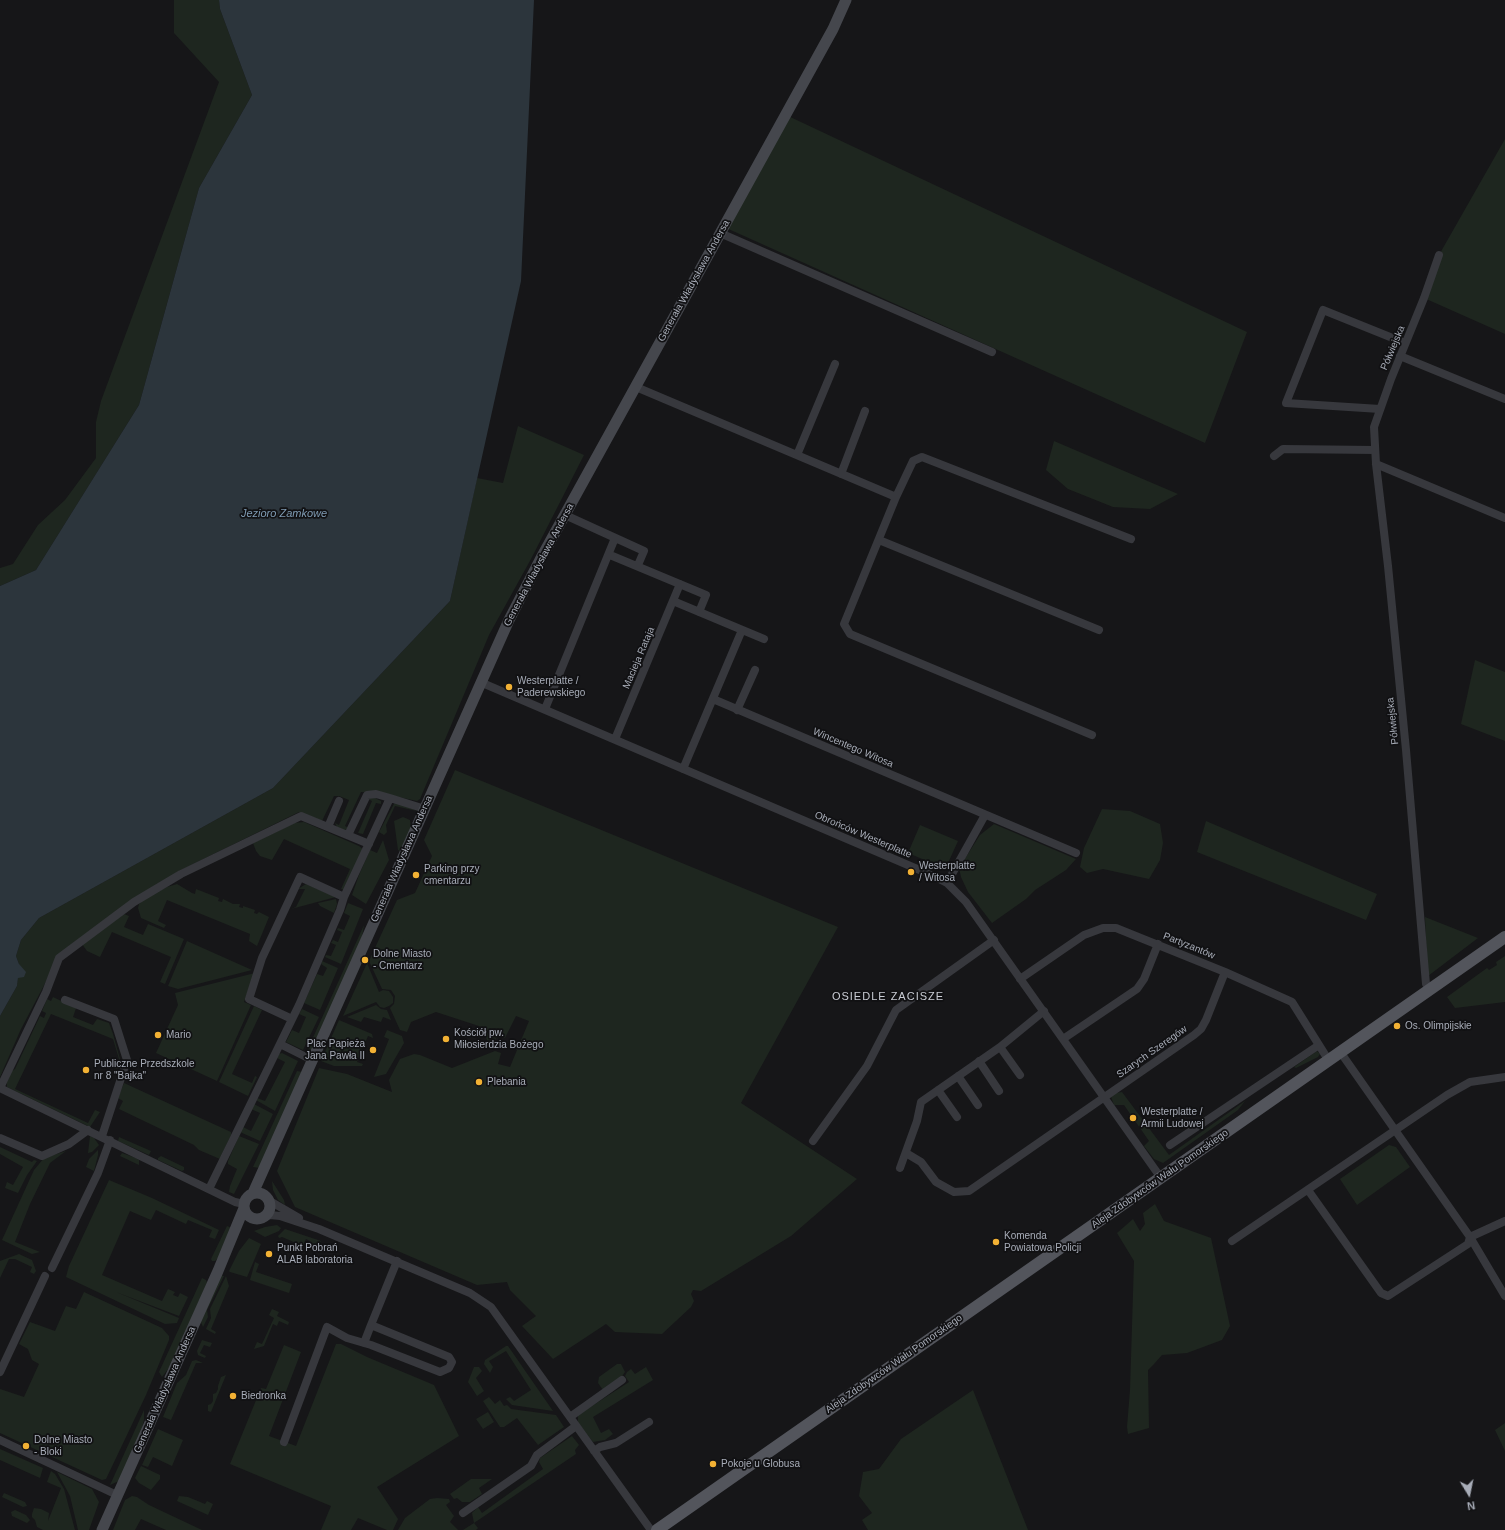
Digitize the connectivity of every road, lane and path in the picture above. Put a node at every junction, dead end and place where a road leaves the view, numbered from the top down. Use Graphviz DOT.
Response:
graph roads {
  1 [pos="846,0"];
  2 [pos="720,233"];
  3 [pos="1439,255"];
  4 [pos="1406,343"];
  5 [pos="992,352"];
  6 [pos="1400,356"];
  7 [pos="835,364"];
  8 [pos="636,387"];
  9 [pos="1505,399"];
  10 [pos="1380,409"];
  11 [pos="865,411"];
  12 [pos="1375,450"];
  13 [pos="797,455"];
  14 [pos="1274,456"];
  15 [pos="1376,464"];
  16 [pos="841,474"];
  17 [pos="896,497"];
  18 [pos="565,515"];
  19 [pos="1505,518"];
  20 [pos="615,538"];
  21 [pos="1131,539"];
  22 [pos="879,540"];
  23 [pos="610,555"];
  24 [pos="638,565"];
  25 [pos="680,584"];
  26 [pos="674,602"];
  27 [pos="699,612"];
  28 [pos="742,630"];
  29 [pos="1099,630"];
  30 [pos="764,639"];
  31 [pos="755,670"];
  32 [pos="480,682"];
  33 [pos="713,699"];
  34 [pos="545,710"];
  35 [pos="737,710"];
  36 [pos="1092,735"];
  37 [pos="615,739"];
  38 [pos="683,769"];
  39 [pos="390,798"];
  40 [pos="338,801"];
  41 [pos="425,809"];
  42 [pos="985,815"];
  43 [pos="328,827"];
  44 [pos="348,835"];
  45 [pos="369,844"];
  46 [pos="1076,853"];
  47 [pos="946,883"];
  48 [pos="344,897"];
  49 [pos="1505,937"];
  50 [pos="994,940"];
  51 [pos="1158,944"];
  52 [pos="1225,972"];
  53 [pos="1020,979"];
  54 [pos="1430,990"];
  55 [pos="65,1000"];
  56 [pos="1044,1011"];
  57 [pos="292,1018"];
  58 [pos="1063,1039"];
  59 [pos="280,1044"];
  60 [pos="1319,1045"];
  61 [pos="1000,1047"];
  62 [pos="1341,1053"];
  63 [pos="312,1060"];
  64 [pos="1329,1061"];
  65 [pos="979,1062"];
  66 [pos="1020,1075"];
  67 [pos="958,1076"];
  68 [pos="1505,1077"];
  69 [pos="0,1088"];
  70 [pos="938,1090"];
  71 [pos="999,1091"];
  72 [pos="1104,1099"];
  73 [pos="978,1105"];
  74 [pos="957,1117"];
  75 [pos="88,1130"];
  76 [pos="1396,1130"];
  77 [pos="102,1136"];
  78 [pos="0,1138"];
  79 [pos="110,1140"];
  80 [pos="813,1141"];
  81 [pos="1170,1145"];
  82 [pos="271,1151"];
  83 [pos="906,1153"];
  84 [pos="900,1168"];
  85 [pos="1161,1178"];
  86 [pos="210,1189"];
  87 [pos="1308,1190"];
  88 [pos="253,1194"];
  89 [pos="267,1198"];
  90 [pos="244,1206"];
  91 [pos="258,1218"];
  92 [pos="1505,1221"];
  93 [pos="319,1229"];
  94 [pos="1470,1237"];
  95 [pos="1232,1242"];
  96 [pos="228,1249"];
  97 [pos="397,1261"];
  98 [pos="52,1268"];
  99 [pos="45,1276"];
  100 [pos="1505,1296"];
  101 [pos="371,1325"];
  102 [pos="364,1343"];
  103 [pos="0,1372"];
  104 [pos="622,1380"];
  105 [pos="570,1417"];
  106 [pos="649,1422"];
  107 [pos="576,1426"];
  108 [pos="0,1440"];
  109 [pos="284,1442"];
  110 [pos="594,1451"];
  111 [pos="117,1495"];
  112 [pos="463,1513"];
  113 [pos="102,1530"];
  114 [pos="651,1530"];
  115 [pos="657,1530"];
  1 -- 2 [label="main road, Generała Władysława Andersa"];
  2 -- 5 [label="street"];
  2 -- 8 [label="main road, Generała Władysława Andersa"];
  3 -- 4 [label="street, Półwiejska"];
  4 -- 6 [label="street, Półwiejska"];
  4 -- 10 [label="street"];
  6 -- 9 [label="street"];
  6 -- 10 [label="street, Półwiejska"];
  7 -- 13 [label="street"];
  8 -- 13 [label="street"];
  8 -- 18 [label="main road, Generała Władysława Andersa"];
  10 -- 12 [label="street, Półwiejska"];
  11 -- 16 [label="street"];
  12 -- 14 [label="street"];
  12 -- 15 [label="street, Półwiejska"];
  13 -- 16 [label="street"];
  15 -- 19 [label="street"];
  15 -- 54 [label="street, Półwiejska"];
  16 -- 17 [label="street"];
  17 -- 21 [label="street"];
  17 -- 22 [label="street"];
  18 -- 20 [label="street"];
  18 -- 32 [label="main road, Generała Władysława Andersa"];
  20 -- 23 [label="street"];
  20 -- 24 [label="street"];
  22 -- 29 [label="street"];
  22 -- 36 [label="street"];
  23 -- 24 [label="street"];
  23 -- 34 [label="street"];
  24 -- 25 [label="street"];
  25 -- 26 [label="street, Macieja Rataja"];
  25 -- 27 [label="street"];
  26 -- 27 [label="street"];
  26 -- 37 [label="street, Macieja Rataja"];
  27 -- 28 [label="street"];
  28 -- 30 [label="street"];
  28 -- 33 [label="street"];
  31 -- 35 [label="street"];
  32 -- 34 [label="street, Obrońców Westerplatte"];
  32 -- 41 [label="main road, Generała Władysława Andersa"];
  33 -- 35 [label="street, Wincentego Witosa"];
  33 -- 38 [label="street"];
  34 -- 37 [label="street, Obrońców Westerplatte"];
  35 -- 42 [label="street, Wincentego Witosa"];
  37 -- 38 [label="street, Obrońców Westerplatte"];
  38 -- 47 [label="street, Obrońców Westerplatte"];
  39 -- 41 [label="street"];
  39 -- 44 [label="street"];
  39 -- 45 [label="street"];
  40 -- 43 [label="street"];
  41 -- 63 [label="main road, Generała Władysława Andersa"];
  42 -- 46 [label="street, Wincentego Witosa"];
  42 -- 47 [label="street"];
  43 -- 44 [label="street"];
  43 -- 69 [label="street"];
  44 -- 45 [label="street"];
  45 -- 48 [label="street"];
  47 -- 50 [label="street, Obrońców Westerplatte"];
  48 -- 57 [label="street"];
  48 -- 57 [label="street"];
  49 -- 54 [label="main road, Aleja Zdobywców Wału Pomorskiego"];
  50 -- 53 [label="street, Obrońców Westerplatte"];
  50 -- 80 [label="street"];
  51 -- 52 [label="street, Partyzantów"];
  51 -- 53 [label="street, Partyzantów"];
  51 -- 58 [label="street"];
  52 -- 60 [label="street, Partyzantów"];
  52 -- 72 [label="street, Szarych Szeregów"];
  53 -- 56 [label="street, Obrońców Westerplatte"];
  54 -- 62 [label="main road, Aleja Zdobywców Wału Pomorskiego"];
  55 -- 77 [label="street"];
  56 -- 58 [label="street, Obrońców Westerplatte"];
  56 -- 61 [label="street"];
  57 -- 59 [label="street"];
  58 -- 72 [label="street, Obrońców Westerplatte"];
  59 -- 63 [label="street"];
  59 -- 86 [label="street"];
  60 -- 64 [label="street, Partyzantów"];
  60 -- 81 [label="street"];
  61 -- 65 [label="street"];
  61 -- 66 [label="street"];
  62 -- 64 [label="main road, Aleja Zdobywców Wału Pomorskiego"];
  62 -- 76 [label="street"];
  63 -- 82 [label="main road, Generała Władysława Andersa"];
  64 -- 85 [label="main road, Aleja Zdobywców Wału Pomorskiego"];
  65 -- 67 [label="street"];
  65 -- 71 [label="street"];
  67 -- 70 [label="street"];
  67 -- 73 [label="street"];
  68 -- 76 [label="street"];
  69 -- 75 [label="street"];
  70 -- 74 [label="street"];
  70 -- 83 [label="street"];
  72 -- 83 [label="street, Szarych Szeregów"];
  72 -- 85 [label="street, Obrońców Westerplatte"];
  75 -- 77 [label="street"];
  75 -- 78 [label="street"];
  76 -- 87 [label="street"];
  76 -- 94 [label="street"];
  77 -- 79 [label="street"];
  79 -- 86 [label="street"];
  79 -- 98 [label="street"];
  82 -- 88 [label="main road, Generała Władysława Andersa"];
  82 -- 89 [label="main road, Generała Władysława Andersa"];
  83 -- 84 [label="street"];
  85 -- 115 [label="main road, Aleja Zdobywców Wału Pomorskiego"];
  86 -- 90 [label="street"];
  87 -- 94 [label="street"];
  87 -- 95 [label="street"];
  88 -- 89 [label="main road"];
  88 -- 90 [label="main road"];
  89 -- 91 [label="main road"];
  89 -- 93 [label="street"];
  90 -- 91 [label="main road"];
  90 -- 96 [label="main road, Generała Władysława Andersa"];
  91 -- 93 [label="street"];
  91 -- 96 [label="main road, Generała Władysława Andersa"];
  92 -- 94 [label="street"];
  93 -- 97 [label="street"];
  94 -- 100 [label="street"];
  96 -- 111 [label="main road, Generała Władysława Andersa"];
  97 -- 101 [label="street"];
  97 -- 105 [label="street"];
  99 -- 103 [label="street"];
  101 -- 102 [label="street"];
  101 -- 102 [label="street"];
  102 -- 109 [label="street"];
  104 -- 105 [label="street"];
  105 -- 107 [label="street"];
  106 -- 110 [label="street"];
  107 -- 110 [label="street"];
  107 -- 112 [label="street"];
  108 -- 111 [label="street"];
  110 -- 114 [label="street"];
  111 -- 113 [label="main road, Generała Władysława Andersa"];
}
